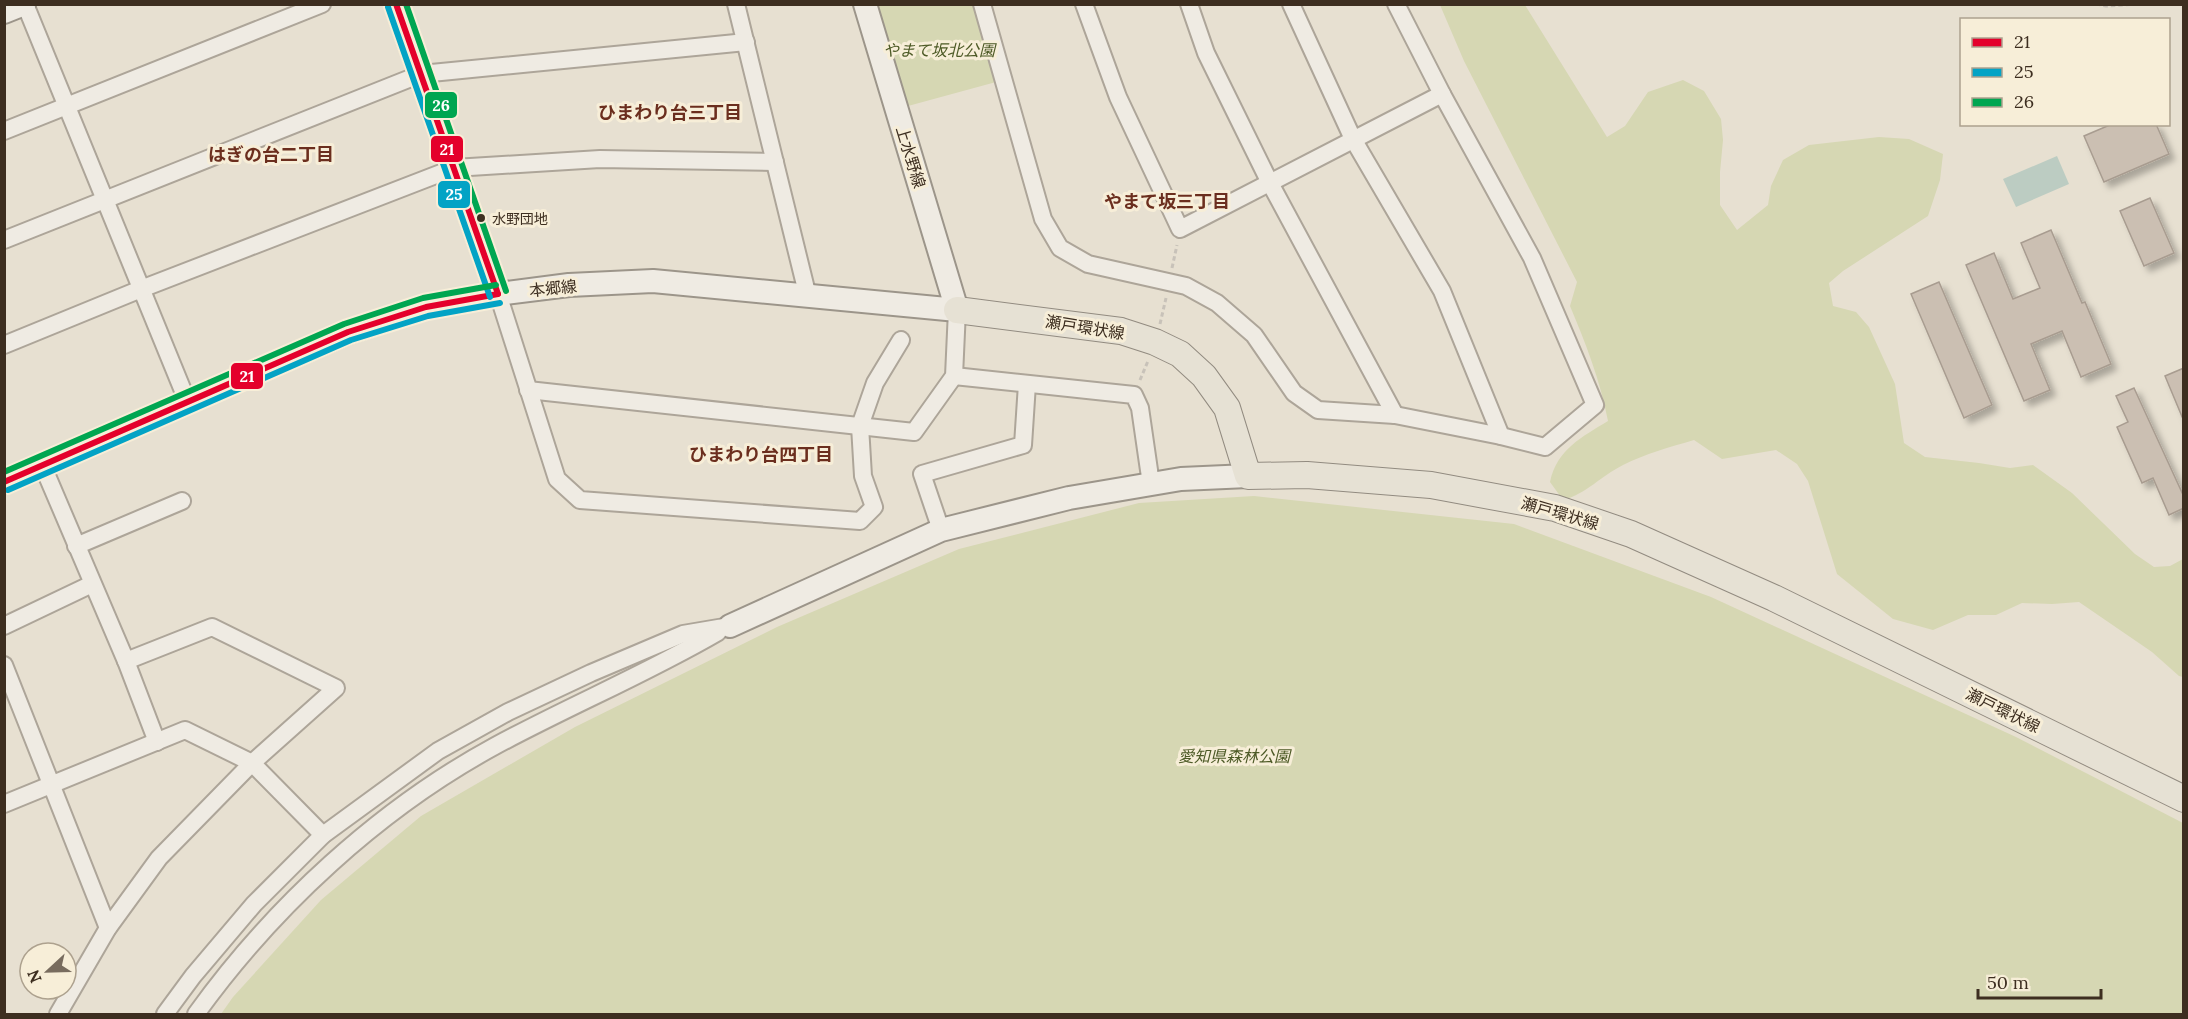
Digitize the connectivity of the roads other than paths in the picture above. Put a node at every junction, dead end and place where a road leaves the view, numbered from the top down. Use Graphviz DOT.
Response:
graph roads {
  1 [pos="24,4"];
  2 [pos="322,4"];
  3 [pos="396,4"];
  4 [pos="736,4"];
  5 [pos="866,4"];
  6 [pos="982,4"];
  7 [pos="1084,4"];
  8 [pos="1189,4"];
  9 [pos="1291,4"];
  10 [pos="1396,4"];
  11 [pos="4,12"];
  12 [pos="746,42"];
  13 [pos="421,74"];
  14 [pos="1442,94"];
  15 [pos="66,106"];
  16 [pos="4,131"];
  17 [pos="1353,140"];
  18 [pos="775,162"];
  19 [pos="454,168"];
  20 [pos="1270,183"];
  21 [pos="104,199"];
  22 [pos="4,240"];
  23 [pos="141,289"];
  24 [pos="498,294"];
  25 [pos="808,297"];
  26 [pos="957,310"];
  27 [pos="902,340"];
  28 [pos="4,345"];
  29 [pos="954,376"];
  30 [pos="1027,384"];
  31 [pos="528,390"];
  32 [pos="188,403"];
  33 [pos="1395,415"];
  34 [pos="860,426"];
  35 [pos="1502,436"];
  36 [pos="42,464"];
  37 [pos="1248,476"];
  38 [pos="4,482"];
  39 [pos="1151,484"];
  40 [pos="182,501"];
  41 [pos="941,530"];
  42 [pos="76,546"];
  43 [pos="92,584"];
  44 [pos="4,626"];
  45 [pos="730,626"];
  46 [pos="126,661"];
  47 [pos="4,665"];
  48 [pos="157,742"];
  49 [pos="252,763"];
  50 [pos="50,785"];
  51 [pos="2184,799"];
  52 [pos="4,804"];
  53 [pos="323,836"];
  54 [pos="108,928"];
  55 [pos="58,1014"];
  56 [pos="165,1014"];
  57 [pos="196,1014"];
  1 -- 11 [label="street"];
  1 -- 15 [label="street"];
  2 -- 15 [label="street"];
  3 -- 13 [label="street"];
  4 -- 12 [label="street"];
  5 -- 26 [label="street, 上水野線"];
  6 -- 33 [label="street"];
  7 -- 20 [label="street"];
  8 -- 20 [label="street"];
  9 -- 17 [label="street"];
  10 -- 14 [label="street"];
  12 -- 13 [label="street"];
  12 -- 18 [label="street"];
  13 -- 19 [label="street"];
  13 -- 21 [label="street"];
  14 -- 17 [label="street"];
  14 -- 35 [label="street"];
  15 -- 16 [label="street"];
  15 -- 21 [label="street"];
  17 -- 20 [label="street"];
  17 -- 35 [label="street"];
  18 -- 19 [label="street"];
  18 -- 25 [label="street"];
  19 -- 23 [label="street"];
  19 -- 24 [label="street"];
  20 -- 33 [label="street"];
  21 -- 22 [label="street"];
  21 -- 23 [label="street"];
  23 -- 28 [label="street"];
  23 -- 32 [label="street"];
  24 -- 25 [label="street, 本郷線"];
  24 -- 31 [label="street"];
  24 -- 32 [label="street, 本郷線"];
  25 -- 26 [label="street, 本郷線"];
  26 -- 29 [label="street"];
  26 -- 37 [label="main road, 瀬戸環状線"];
  27 -- 34 [label="street"];
  29 -- 30 [label="street"];
  29 -- 34 [label="street"];
  30 -- 39 [label="street"];
  30 -- 41 [label="street"];
  31 -- 34 [label="street"];
  31 -- 34 [label="street"];
  32 -- 36 [label="street, 本郷線"];
  33 -- 35 [label="street"];
  36 -- 38 [label="street, 本郷線"];
  36 -- 42 [label="street"];
  37 -- 39 [label="street"];
  37 -- 51 [label="main road, 瀬戸環状線"];
  39 -- 41 [label="street"];
  40 -- 42 [label="street"];
  41 -- 45 [label="street"];
  42 -- 43 [label="street"];
  43 -- 44 [label="street"];
  43 -- 46 [label="street"];
  45 -- 53 [label="street"];
  45 -- 57 [label="street"];
  46 -- 48 [label="street"];
  46 -- 49 [label="street"];
  47 -- 50 [label="street"];
  48 -- 49 [label="street"];
  48 -- 50 [label="street"];
  49 -- 53 [label="street"];
  49 -- 54 [label="street"];
  50 -- 52 [label="street"];
  50 -- 54 [label="street"];
  53 -- 56 [label="street"];
  54 -- 55 [label="street"];
}
